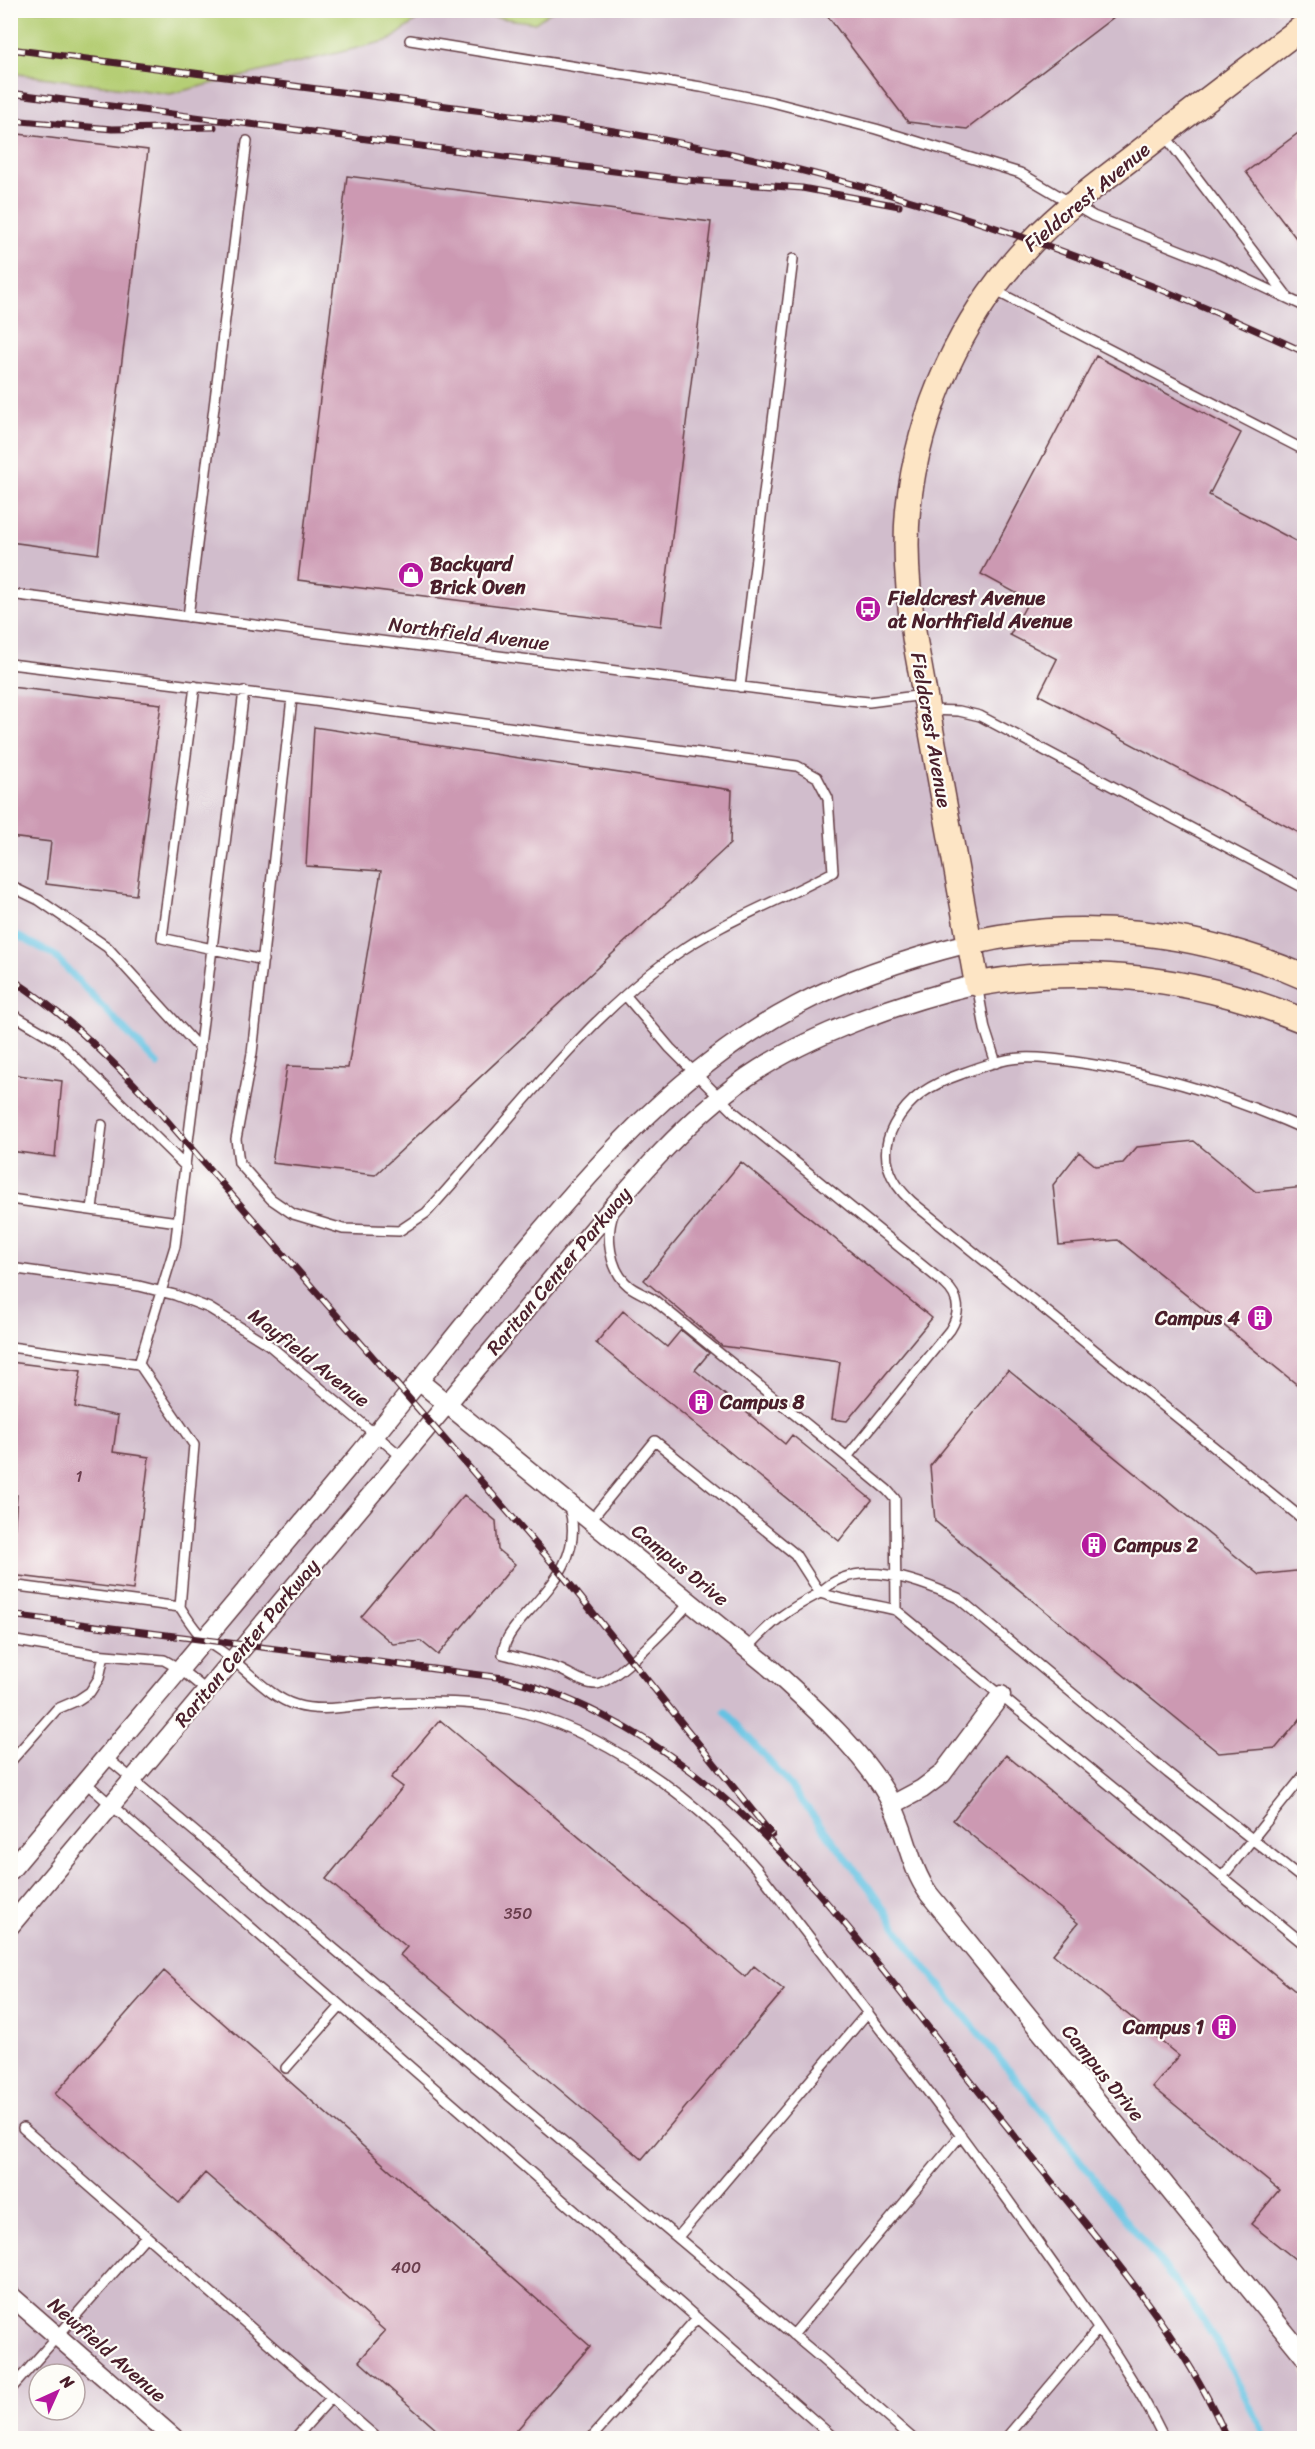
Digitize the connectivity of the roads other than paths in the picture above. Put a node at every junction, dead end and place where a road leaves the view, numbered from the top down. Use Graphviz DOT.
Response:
graph roads {
  1 [pos="1305,26"];
  2 [pos="410,40"];
  3 [pos="1163,133"];
  4 [pos="247,141"];
  5 [pos="1072,205"];
  6 [pos="793,259"];
  7 [pos="992,289"];
  8 [pos="1289,298"];
  9 [pos="1305,306"];
  10 [pos="1305,450"];
  11 [pos="10,594"];
  12 [pos="188,617"];
  13 [pos="10,664"];
  14 [pos="195,686"];
  15 [pos="740,687"];
  16 [pos="244,692"];
  17 [pos="292,698"];
  18 [pos="925,703"];
  19 [pos="10,886"];
  20 [pos="1305,888"];
  21 [pos="969,943"];
  22 [pos="213,950"];
  23 [pos="263,960"];
  24 [pos="1305,977"];
  25 [pos="977,984"];
  26 [pos="626,996"];
  27 [pos="10,1013"];
  28 [pos="1305,1021"];
  29 [pos="201,1049"];
  30 [pos="996,1063"];
  31 [pos="694,1074"];
  32 [pos="719,1098"];
  33 [pos="102,1125"];
  34 [pos="1305,1129"];
  35 [pos="186,1167"];
  36 [pos="622,1196"];
  37 [pos="10,1199"];
  38 [pos="92,1210"];
  39 [pos="178,1222"];
  40 [pos="10,1268"];
  41 [pos="163,1292"];
  42 [pos="10,1347"];
  43 [pos="139,1364"];
  44 [pos="419,1381"];
  45 [pos="447,1404"];
  46 [pos="375,1434"];
  47 [pos="402,1457"];
  48 [pos="847,1457"];
  49 [pos="567,1502"];
  50 [pos="1305,1520"];
  51 [pos="590,1521"];
  52 [pos="895,1577"];
  53 [pos="10,1585"];
  54 [pos="820,1593"];
  55 [pos="690,1602"];
  56 [pos="180,1607"];
  57 [pos="896,1610"];
  58 [pos="204,1639"];
  59 [pos="10,1640"];
  60 [pos="747,1649"];
  61 [pos="104,1655"];
  62 [pos="233,1659"];
  63 [pos="180,1669"];
  64 [pos="207,1691"];
  65 [pos="1001,1695"];
  66 [pos="106,1757"];
  67 [pos="10,1762"];
  68 [pos="1305,1775"];
  69 [pos="132,1779"];
  70 [pos="85,1782"];
  71 [pos="112,1804"];
  72 [pos="892,1805"];
  73 [pos="1253,1838"];
  74 [pos="10,1870"];
  75 [pos="1222,1877"];
  76 [pos="1305,1880"];
  77 [pos="10,1926"];
  78 [pos="1305,1944"];
  79 [pos="341,2006"];
  80 [pos="868,2012"];
  81 [pos="286,2068"];
  82 [pos="24,2128"];
  83 [pos="961,2134"];
  84 [pos="146,2236"];
  85 [pos="678,2237"];
  86 [pos="10,2295"];
  87 [pos="697,2318"];
  88 [pos="1098,2329"];
  89 [pos="793,2335"];
  90 [pos="58,2336"];
  91 [pos="1305,2356"];
  92 [pos="10,2390"];
  93 [pos="331,2398"];
  94 [pos="174,2439"];
  95 [pos="295,2439"];
  96 [pos="377,2439"];
  97 [pos="591,2439"];
  98 [pos="834,2439"];
  99 [pos="912,2439"];
  100 [pos="1006,2439"];
  101 [pos="1164,2439"];
  1 -- 3 [label="street, Fieldcrest Avenue"];
  2 -- 5 [label="lane"];
  3 -- 5 [label="street, Fieldcrest Avenue"];
  3 -- 8 [label="lane"];
  4 -- 12 [label="lane"];
  5 -- 7 [label="street, Fieldcrest Avenue"];
  5 -- 8 [label="lane"];
  6 -- 15 [label="lane"];
  7 -- 10 [label="lane"];
  7 -- 18 [label="street, Fieldcrest Avenue"];
  8 -- 9 [label="lane"];
  11 -- 12 [label="lane, Northfield Avenue"];
  12 -- 15 [label="lane, Northfield Avenue"];
  13 -- 14 [label="lane"];
  14 -- 16 [label="lane"];
  14 -- 22 [label="lane"];
  15 -- 18 [label="lane, Northfield Avenue"];
  16 -- 17 [label="lane"];
  16 -- 22 [label="lane"];
  17 -- 23 [label="lane"];
  17 -- 26 [label="lane"];
  18 -- 20 [label="lane, Northfield Avenue"];
  18 -- 21 [label="street, Fieldcrest Avenue"];
  19 -- 29 [label="lane"];
  21 -- 24 [label="street, Raritan Center Parkway"];
  21 -- 25 [label="street, Fieldcrest Avenue"];
  21 -- 31 [label="street, Raritan Center Parkway"];
  22 -- 23 [label="lane"];
  22 -- 29 [label="lane"];
  23 -- 26 [label="lane"];
  25 -- 28 [label="street, Raritan Center Parkway"];
  25 -- 30 [label="lane"];
  25 -- 32 [label="street, Raritan Center Parkway"];
  26 -- 31 [label="lane"];
  27 -- 35 [label="lane"];
  29 -- 35 [label="lane"];
  30 -- 34 [label="lane"];
  30 -- 50 [label="lane"];
  31 -- 32 [label="lane"];
  31 -- 44 [label="street, Raritan Center Parkway"];
  32 -- 36 [label="street, Raritan Center Parkway"];
  32 -- 48 [label="lane"];
  33 -- 38 [label="lane"];
  35 -- 39 [label="lane"];
  36 -- 45 [label="street, Raritan Center Parkway"];
  36 -- 48 [label="lane"];
  37 -- 38 [label="lane"];
  38 -- 39 [label="lane"];
  39 -- 41 [label="lane"];
  40 -- 41 [label="lane, Mayfield Avenue"];
  41 -- 43 [label="lane"];
  41 -- 46 [label="lane, Mayfield Avenue"];
  42 -- 43 [label="lane"];
  43 -- 56 [label="lane"];
  44 -- 45 [label="street, Campus Drive"];
  44 -- 46 [label="street, Raritan Center Parkway"];
  45 -- 47 [label="street, Raritan Center Parkway"];
  45 -- 49 [label="street, Campus Drive"];
  46 -- 47 [label="lane, Mayfield Avenue"];
  46 -- 58 [label="street, Raritan Center Parkway"];
  47 -- 62 [label="street, Raritan Center Parkway"];
  48 -- 52 [label="lane"];
  49 -- 51 [label="street, Campus Drive"];
  49 -- 55 [label="lane"];
  51 -- 54 [label="lane"];
  51 -- 55 [label="street, Campus Drive"];
  52 -- 54 [label="lane"];
  52 -- 57 [label="lane"];
  52 -- 73 [label="lane"];
  53 -- 56 [label="lane"];
  54 -- 57 [label="lane"];
  54 -- 60 [label="lane"];
  55 -- 60 [label="street, Campus Drive"];
  56 -- 58 [label="lane"];
  57 -- 65 [label="lane"];
  58 -- 62 [label="lane"];
  58 -- 63 [label="street, Raritan Center Parkway"];
  59 -- 61 [label="lane"];
  60 -- 72 [label="street, Campus Drive"];
  61 -- 63 [label="lane"];
  61 -- 67 [label="lane"];
  62 -- 64 [label="street, Raritan Center Parkway"];
  62 -- 80 [label="lane"];
  63 -- 64 [label="lane"];
  63 -- 66 [label="street, Raritan Center Parkway"];
  64 -- 69 [label="street, Raritan Center Parkway"];
  65 -- 72 [label="street"];
  65 -- 75 [label="lane"];
  66 -- 69 [label="lane"];
  66 -- 70 [label="street, Raritan Center Parkway"];
  68 -- 73 [label="lane"];
  69 -- 71 [label="street, Raritan Center Parkway"];
  69 -- 85 [label="lane"];
  70 -- 71 [label="lane"];
  70 -- 74 [label="street, Raritan Center Parkway"];
  71 -- 77 [label="street, Raritan Center Parkway"];
  71 -- 79 [label="lane"];
  72 -- 91 [label="street, Campus Drive"];
  73 -- 75 [label="lane"];
  73 -- 76 [label="lane"];
  75 -- 78 [label="lane"];
  79 -- 81 [label="lane"];
  79 -- 87 [label="lane"];
  80 -- 83 [label="lane"];
  80 -- 85 [label="lane"];
  82 -- 84 [label="lane"];
  83 -- 88 [label="lane"];
  83 -- 89 [label="lane"];
  84 -- 90 [label="lane"];
  84 -- 93 [label="lane"];
  85 -- 89 [label="lane"];
  86 -- 90 [label="street, Newfield Avenue"];
  87 -- 97 [label="lane"];
  87 -- 98 [label="lane"];
  88 -- 100 [label="lane"];
  88 -- 101 [label="lane"];
  89 -- 99 [label="lane"];
  90 -- 92 [label="lane"];
  90 -- 94 [label="street, Newfield Avenue"];
  93 -- 95 [label="lane"];
  93 -- 96 [label="lane"];
}
